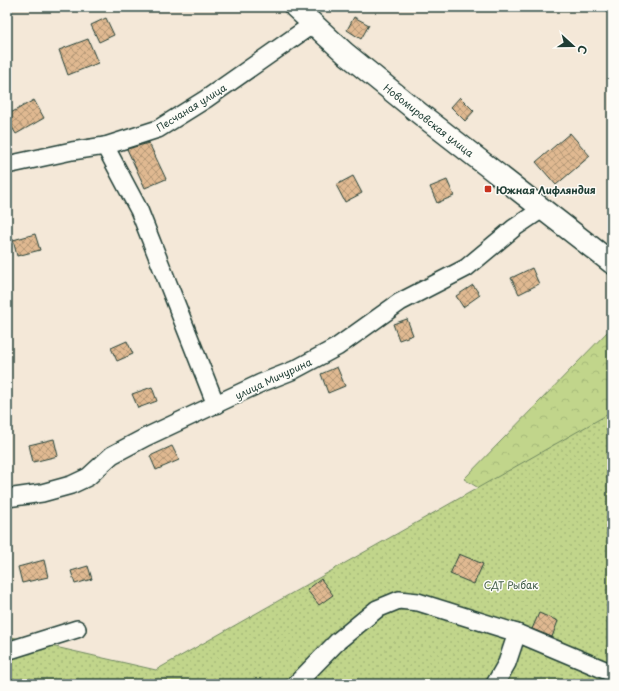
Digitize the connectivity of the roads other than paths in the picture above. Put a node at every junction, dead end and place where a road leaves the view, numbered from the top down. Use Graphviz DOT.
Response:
graph roads {
  1 [pos="294,7"];
  2 [pos="313,24"];
  3 [pos="105,146"];
  4 [pos="7,165"];
  5 [pos="542,209"];
  6 [pos="612,263"];
  7 [pos="216,405"];
  8 [pos="7,498"];
  9 [pos="77,629"];
  10 [pos="517,633"];
  11 [pos="7,651"];
  12 [pos="612,673"];
  13 [pos="296,684"];
  14 [pos="495,684"];
  1 -- 2 [label="main road, Новомировская улица"];
  2 -- 3 [label="street, Песчаная улица"];
  2 -- 5 [label="main road, Новомировская улица"];
  3 -- 4 [label="street, Песчаная улица"];
  3 -- 7 [label="street"];
  5 -- 6 [label="main road, Новомировская улица"];
  5 -- 7 [label="street, улица Мичурина"];
  7 -- 8 [label="street, улица Мичурина"];
  9 -- 11 [label="street"];
  10 -- 12 [label="street"];
  10 -- 13 [label="street"];
  10 -- 14 [label="street"];
}
